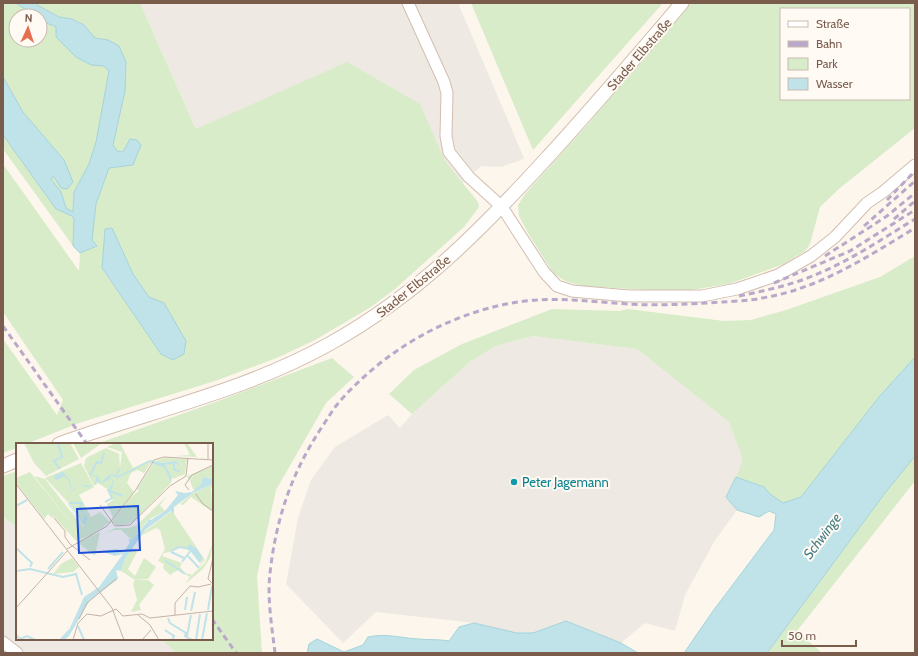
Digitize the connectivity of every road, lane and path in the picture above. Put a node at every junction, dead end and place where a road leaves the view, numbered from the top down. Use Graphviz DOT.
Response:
graph roads {
  1 [pos="408,3"];
  2 [pos="682,3"];
  3 [pos="915,165"];
  4 [pos="502,207"];
  5 [pos="62,443"];
  6 [pos="16,460"];
  7 [pos="3,466"];
  8 [pos="3,642"];
  9 [pos="17,653"];
  1 -- 4 [label="street"];
  2 -- 4 [label="street, Stader Elbstraße"];
  3 -- 4 [label="street"];
  4 -- 5 [label="street, Stader Elbstraße"];
  6 -- 7 [label="street"];
  8 -- 9 [label="street"];
}
